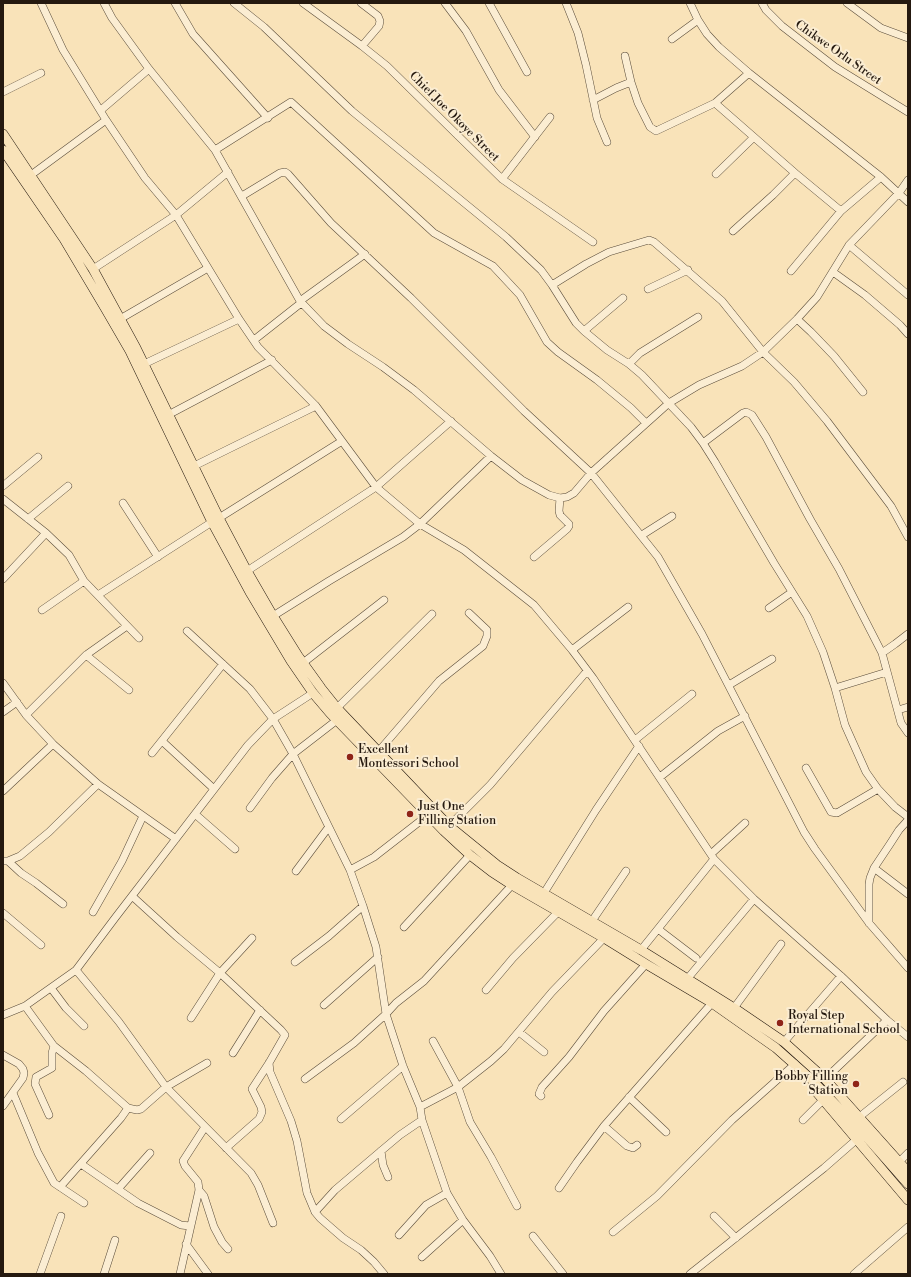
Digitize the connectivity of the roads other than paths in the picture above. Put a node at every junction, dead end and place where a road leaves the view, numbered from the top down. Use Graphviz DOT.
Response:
graph roads {
  1 [pos="41,3"];
  2 [pos="104,3"];
  3 [pos="175,3"];
  4 [pos="234,3"];
  5 [pos="303,3"];
  6 [pos="360,3"];
  7 [pos="445,3"];
  8 [pos="489,3"];
  9 [pos="566,3"];
  10 [pos="690,3"];
  11 [pos="762,3"];
  12 [pos="847,3"];
  13 [pos="698,20"];
  14 [pos="908,38"];
  15 [pos="672,40"];
  16 [pos="362,46"];
  17 [pos="625,56"];
  18 [pos="149,69"];
  19 [pos="527,72"];
  20 [pos="41,73"];
  21 [pos="749,73"];
  22 [pos="631,82"];
  23 [pos="3,92"];
  24 [pos="593,100"];
  25 [pos="715,103"];
  26 [pos="101,110"];
  27 [pos="908,112"];
  28 [pos="550,117"];
  29 [pos="268,118"];
  30 [pos="106,120"];
  31 [pos="3,134"];
  32 [pos="535,137"];
  33 [pos="753,138"];
  34 [pos="608,142"];
  35 [pos="3,150"];
  36 [pos="215,150"];
  37 [pos="228,172"];
  38 [pos="794,173"];
  39 [pos="716,174"];
  40 [pos="31,175"];
  41 [pos="881,177"];
  42 [pos="502,179"];
  43 [pos="908,180"];
  44 [pos="899,193"];
  45 [pos="242,196"];
  46 [pos="908,202"];
  47 [pos="841,211"];
  48 [pos="176,215"];
  49 [pos="734,230"];
  50 [pos="593,242"];
  51 [pos="848,245"];
  52 [pos="365,254"];
  53 [pos="208,268"];
  54 [pos="93,269"];
  55 [pos="688,270"];
  56 [pos="791,271"];
  57 [pos="834,272"];
  58 [pos="552,285"];
  59 [pos="648,288"];
  60 [pos="908,295"];
  61 [pos="623,298"];
  62 [pos="301,302"];
  63 [pos="698,317"];
  64 [pos="120,319"];
  65 [pos="238,319"];
  66 [pos="797,320"];
  67 [pos="584,331"];
  68 [pos="908,334"];
  69 [pos="254,340"];
  70 [pos="763,352"];
  71 [pos="272,360"];
  72 [pos="144,364"];
  73 [pos="629,364"];
  74 [pos="863,392"];
  75 [pos="669,403"];
  76 [pos="316,406"];
  77 [pos="168,415"];
  78 [pos="451,421"];
  79 [pos="646,423"];
  80 [pos="342,441"];
  81 [pos="703,443"];
  82 [pos="491,456"];
  83 [pos="38,457"];
  84 [pos="194,466"];
  85 [pos="591,473"];
  86 [pos="3,486"];
  87 [pos="68,486"];
  88 [pos="376,487"];
  89 [pos="560,498"];
  90 [pos="3,499"];
  91 [pos="123,503"];
  92 [pos="672,516"];
  93 [pos="28,519"];
  94 [pos="216,520"];
  95 [pos="420,524"];
  96 [pos="46,533"];
  97 [pos="642,535"];
  98 [pos="908,537"];
  99 [pos="158,556"];
  100 [pos="534,557"];
  101 [pos="247,570"];
  102 [pos="3,579"];
  103 [pos="84,581"];
  104 [pos="792,592"];
  105 [pos="98,596"];
  106 [pos="384,600"];
  107 [pos="628,607"];
  108 [pos="770,608"];
  109 [pos="42,610"];
  110 [pos="470,613"];
  111 [pos="432,614"];
  112 [pos="273,616"];
  113 [pos="126,626"];
  114 [pos="187,631"];
  115 [pos="908,634"];
  116 [pos="139,638"];
  117 [pos="572,650"];
  118 [pos="882,653"];
  119 [pos="86,655"];
  120 [pos="772,659"];
  121 [pos="303,663"];
  122 [pos="223,664"];
  123 [pos="588,671"];
  124 [pos="887,672"];
  125 [pos="3,683"];
  126 [pos="729,685"];
  127 [pos="835,688"];
  128 [pos="129,690"];
  129 [pos="313,693"];
  130 [pos="692,694"];
  131 [pos="17,702"];
  132 [pos="908,707"];
  133 [pos="337,708"];
  134 [pos="898,710"];
  135 [pos="3,712"];
  136 [pos="26,715"];
  137 [pos="745,716"];
  138 [pos="273,719"];
  139 [pos="336,720"];
  140 [pos="908,733"];
  141 [pos="635,740"];
  142 [pos="162,741"];
  143 [pos="53,744"];
  144 [pos="640,746"];
  145 [pos="378,752"];
  146 [pos="152,753"];
  147 [pos="292,754"];
  148 [pos="806,768"];
  149 [pos="660,777"];
  150 [pos="98,784"];
  151 [pos="214,789"];
  152 [pos="878,789"];
  153 [pos="3,791"];
  154 [pos="250,808"];
  155 [pos="195,814"];
  156 [pos="428,815"];
  157 [pos="143,816"];
  158 [pos="908,819"];
  159 [pos="745,823"];
  160 [pos="449,826"];
  161 [pos="328,828"];
  162 [pos="176,839"];
  163 [pos="235,849"];
  164 [pos="470,854"];
  165 [pos="712,856"];
  166 [pos="5,861"];
  167 [pos="874,868"];
  168 [pos="350,870"];
  169 [pos="296,871"];
  170 [pos="626,871"];
  171 [pos="512,885"];
  172 [pos="544,893"];
  173 [pos="908,894"];
  174 [pos="132,896"];
  175 [pos="754,899"];
  176 [pos="63,904"];
  177 [pos="364,906"];
  178 [pos="93,912"];
  179 [pos="558,912"];
  180 [pos="3,913"];
  181 [pos="592,920"];
  182 [pos="869,923"];
  183 [pos="404,927"];
  184 [pos="658,929"];
  185 [pos="252,938"];
  186 [pos="604,938"];
  187 [pos="781,944"];
  188 [pos="42,945"];
  189 [pos="641,950"];
  190 [pos="378,956"];
  191 [pos="696,958"];
  192 [pos="295,962"];
  193 [pos="646,964"];
  194 [pos="908,968"];
  195 [pos="76,970"];
  196 [pos="220,973"];
  197 [pos="841,976"];
  198 [pos="688,978"];
  199 [pos="51,988"];
  200 [pos="486,990"];
  201 [pos="712,1003"];
  202 [pos="324,1005"];
  203 [pos="25,1006"];
  204 [pos="734,1008"];
  205 [pos="260,1010"];
  206 [pos="386,1014"];
  207 [pos="3,1015"];
  208 [pos="191,1018"];
  209 [pos="887,1020"];
  210 [pos="84,1026"];
  211 [pos="519,1032"];
  212 [pos="908,1036"];
  213 [pos="433,1041"];
  214 [pos="784,1042"];
  215 [pos="54,1046"];
  216 [pos="544,1052"];
  217 [pos="233,1053"];
  218 [pos="3,1055"];
  219 [pos="206,1063"];
  220 [pos="269,1063"];
  221 [pos="795,1064"];
  222 [pos="403,1066"];
  223 [pos="305,1079"];
  224 [pos="812,1080"];
  225 [pos="827,1081"];
  226 [pos="902,1082"];
  227 [pos="166,1087"];
  228 [pos="458,1087"];
  229 [pos="13,1093"];
  230 [pos="541,1096"];
  231 [pos="629,1097"];
  232 [pos="835,1098"];
  233 [pos="823,1100"];
  234 [pos="3,1106"];
  235 [pos="420,1106"];
  236 [pos="128,1108"];
  237 [pos="863,1114"];
  238 [pos="49,1115"];
  239 [pos="341,1119"];
  240 [pos="422,1120"];
  241 [pos="803,1120"];
  242 [pos="604,1126"];
  243 [pos="205,1127"];
  244 [pos="666,1132"];
  245 [pos="856,1140"];
  246 [pos="637,1145"];
  247 [pos="226,1148"];
  248 [pos="381,1150"];
  249 [pos="150,1153"];
  250 [pos="906,1158"];
  251 [pos="81,1164"];
  252 [pos="908,1172"];
  253 [pos="388,1177"];
  254 [pos="908,1184"];
  255 [pos="60,1187"];
  256 [pos="559,1188"];
  257 [pos="118,1189"];
  258 [pos="199,1190"];
  259 [pos="447,1193"];
  260 [pos="908,1200"];
  261 [pos="84,1203"];
  262 [pos="517,1206"];
  263 [pos="314,1212"];
  264 [pos="60,1216"];
  265 [pos="714,1216"];
  266 [pos="463,1220"];
  267 [pos="273,1223"];
  268 [pos="190,1226"];
  269 [pos="908,1226"];
  270 [pos="613,1232"];
  271 [pos="399,1235"];
  272 [pos="533,1236"];
  273 [pos="736,1238"];
  274 [pos="115,1240"];
  275 [pos="186,1244"];
  276 [pos="228,1249"];
  277 [pos="422,1257"];
  278 [pos="40,1274"];
  279 [pos="104,1274"];
  280 [pos="180,1274"];
  281 [pos="208,1274"];
  282 [pos="384,1274"];
  283 [pos="501,1274"];
  284 [pos="563,1274"];
  285 [pos="690,1274"];
  286 [pos="854,1274"];
  1 -- 26 [label="street"];
  2 -- 18 [label="street"];
  3 -- 29 [label="street"];
  4 -- 58 [label="street"];
  5 -- 16 [label="street, Chief Joe Okoye Street"];
  6 -- 16 [label="street"];
  7 -- 32 [label="street"];
  8 -- 19 [label="street"];
  9 -- 24 [label="street"];
  10 -- 13 [label="street"];
  11 -- 27 [label="street, Chikwe Orlu Street"];
  12 -- 14 [label="street"];
  13 -- 15 [label="street"];
  13 -- 21 [label="street"];
  16 -- 42 [label="street, Chief Joe Okoye Street"];
  17 -- 22 [label="street"];
  18 -- 26 [label="street"];
  18 -- 36 [label="street"];
  20 -- 23 [label="street"];
  21 -- 25 [label="street"];
  21 -- 41 [label="street"];
  22 -- 24 [label="street"];
  22 -- 25 [label="street"];
  24 -- 34 [label="street"];
  25 -- 33 [label="street"];
  26 -- 30 [label="street"];
  28 -- 32 [label="street"];
  29 -- 36 [label="street"];
  29 -- 79 [label="street"];
  30 -- 40 [label="street"];
  30 -- 48 [label="street"];
  31 -- 40 [label="main road"];
  32 -- 42 [label="street"];
  33 -- 38 [label="street"];
  33 -- 39 [label="street"];
  35 -- 94 [label="main road"];
  36 -- 37 [label="street"];
  37 -- 45 [label="street"];
  37 -- 48 [label="street"];
  38 -- 47 [label="street"];
  38 -- 49 [label="street"];
  40 -- 54 [label="main road"];
  41 -- 44 [label="street"];
  41 -- 47 [label="street"];
  42 -- 50 [label="street, Chief Joe Okoye Street"];
  43 -- 44 [label="street"];
  44 -- 46 [label="street"];
  44 -- 51 [label="street"];
  45 -- 52 [label="street"];
  45 -- 62 [label="street"];
  47 -- 56 [label="street"];
  48 -- 53 [label="street"];
  48 -- 54 [label="street"];
  51 -- 57 [label="street"];
  51 -- 60 [label="street"];
  52 -- 62 [label="street"];
  52 -- 85 [label="street"];
  53 -- 64 [label="street"];
  53 -- 65 [label="street"];
  54 -- 64 [label="main road"];
  55 -- 58 [label="street"];
  55 -- 59 [label="street"];
  55 -- 70 [label="street"];
  57 -- 66 [label="street"];
  57 -- 68 [label="street"];
  58 -- 67 [label="street"];
  61 -- 67 [label="street"];
  62 -- 69 [label="street"];
  62 -- 78 [label="street"];
  63 -- 73 [label="street"];
  64 -- 72 [label="main road"];
  65 -- 69 [label="street"];
  65 -- 72 [label="street"];
  66 -- 70 [label="street"];
  66 -- 74 [label="street"];
  67 -- 73 [label="street"];
  69 -- 71 [label="street"];
  70 -- 75 [label="street"];
  70 -- 98 [label="street"];
  71 -- 76 [label="street"];
  71 -- 77 [label="street"];
  72 -- 77 [label="main road"];
  73 -- 75 [label="street"];
  75 -- 79 [label="street"];
  75 -- 81 [label="street"];
  76 -- 80 [label="street"];
  76 -- 84 [label="street"];
  77 -- 84 [label="main road"];
  78 -- 82 [label="street"];
  78 -- 88 [label="street"];
  79 -- 85 [label="street"];
  80 -- 88 [label="street"];
  80 -- 94 [label="street"];
  81 -- 104 [label="street"];
  81 -- 118 [label="street"];
  82 -- 89 [label="street"];
  82 -- 95 [label="street"];
  83 -- 86 [label="street"];
  84 -- 94 [label="main road"];
  85 -- 89 [label="street"];
  85 -- 97 [label="street"];
  87 -- 93 [label="street"];
  88 -- 95 [label="street"];
  88 -- 101 [label="street"];
  89 -- 100 [label="street"];
  90 -- 93 [label="street"];
  91 -- 99 [label="street"];
  92 -- 97 [label="street"];
  93 -- 96 [label="street"];
  94 -- 99 [label="street"];
  94 -- 101 [label="main road"];
  94 -- 129 [label="main road"];
  95 -- 112 [label="street"];
  95 -- 117 [label="street"];
  96 -- 102 [label="street"];
  96 -- 103 [label="street"];
  97 -- 126 [label="street"];
  99 -- 105 [label="street"];
  101 -- 112 [label="main road"];
  103 -- 105 [label="street"];
  103 -- 109 [label="street"];
  104 -- 108 [label="street"];
  104 -- 127 [label="street"];
  105 -- 113 [label="street"];
  106 -- 121 [label="street"];
  107 -- 117 [label="street"];
  110 -- 145 [label="street"];
  111 -- 133 [label="street"];
  112 -- 121 [label="main road"];
  113 -- 116 [label="street"];
  113 -- 119 [label="street"];
  114 -- 122 [label="street"];
  115 -- 118 [label="street"];
  117 -- 123 [label="street"];
  118 -- 124 [label="street"];
  119 -- 128 [label="street"];
  119 -- 136 [label="street"];
  120 -- 126 [label="street"];
  121 -- 133 [label="main road"];
  122 -- 138 [label="street"];
  122 -- 142 [label="street"];
  123 -- 141 [label="street"];
  123 -- 160 [label="street"];
  124 -- 127 [label="street"];
  124 -- 134 [label="street"];
  125 -- 131 [label="street"];
  126 -- 137 [label="street"];
  127 -- 152 [label="street"];
  129 -- 138 [label="street"];
  129 -- 139 [label="main road"];
  130 -- 141 [label="street"];
  131 -- 135 [label="street"];
  131 -- 136 [label="street"];
  132 -- 134 [label="street"];
  133 -- 145 [label="main road"];
  134 -- 140 [label="street"];
  136 -- 143 [label="street"];
  137 -- 149 [label="street"];
  137 -- 182 [label="street"];
  138 -- 147 [label="street"];
  138 -- 151 [label="street"];
  139 -- 147 [label="street"];
  139 -- 156 [label="main road"];
  141 -- 144 [label="street"];
  142 -- 146 [label="street"];
  142 -- 151 [label="street"];
  143 -- 150 [label="street"];
  143 -- 153 [label="street"];
  144 -- 149 [label="street"];
  144 -- 172 [label="street"];
  145 -- 160 [label="main road"];
  147 -- 154 [label="street"];
  147 -- 161 [label="street"];
  148 -- 152 [label="street"];
  149 -- 165 [label="street"];
  150 -- 157 [label="street"];
  150 -- 166 [label="street"];
  151 -- 155 [label="street"];
  152 -- 158 [label="street"];
  155 -- 162 [label="street"];
  155 -- 163 [label="street"];
  156 -- 164 [label="main road"];
  156 -- 168 [label="street"];
  157 -- 162 [label="street"];
  157 -- 178 [label="street"];
  158 -- 167 [label="street"];
  159 -- 165 [label="street"];
  160 -- 172 [label="main road"];
  161 -- 168 [label="street"];
  161 -- 169 [label="street"];
  162 -- 174 [label="street"];
  164 -- 171 [label="main road"];
  164 -- 183 [label="street"];
  165 -- 175 [label="street"];
  165 -- 184 [label="street"];
  166 -- 176 [label="street"];
  167 -- 173 [label="street"];
  167 -- 182 [label="street"];
  168 -- 177 [label="street"];
  170 -- 181 [label="street"];
  171 -- 179 [label="main road"];
  171 -- 206 [label="street"];
  172 -- 181 [label="main road"];
  174 -- 195 [label="street"];
  174 -- 196 [label="street"];
  175 -- 197 [label="street"];
  175 -- 198 [label="street"];
  177 -- 190 [label="street"];
  177 -- 192 [label="street"];
  179 -- 186 [label="main road"];
  179 -- 200 [label="street"];
  180 -- 188 [label="street"];
  181 -- 189 [label="main road"];
  182 -- 194 [label="street"];
  184 -- 189 [label="street"];
  184 -- 191 [label="street"];
  185 -- 196 [label="street"];
  186 -- 193 [label="main road"];
  186 -- 211 [label="street"];
  187 -- 204 [label="street"];
  189 -- 198 [label="main road"];
  190 -- 202 [label="street"];
  190 -- 206 [label="street"];
  193 -- 201 [label="main road"];
  193 -- 230 [label="street"];
  195 -- 199 [label="street"];
  195 -- 227 [label="street"];
  196 -- 205 [label="street"];
  196 -- 208 [label="street"];
  197 -- 209 [label="street"];
  197 -- 214 [label="street"];
  198 -- 204 [label="main road"];
  199 -- 203 [label="street"];
  199 -- 210 [label="street"];
  201 -- 221 [label="main road"];
  201 -- 231 [label="street"];
  203 -- 207 [label="street"];
  203 -- 215 [label="street"];
  204 -- 214 [label="main road"];
  205 -- 217 [label="street"];
  205 -- 220 [label="street"];
  206 -- 222 [label="street"];
  206 -- 223 [label="street"];
  209 -- 212 [label="street"];
  209 -- 225 [label="street"];
  211 -- 216 [label="street"];
  211 -- 228 [label="street"];
  213 -- 228 [label="street"];
  214 -- 225 [label="main road"];
  215 -- 236 [label="street"];
  215 -- 238 [label="street"];
  218 -- 229 [label="street"];
  219 -- 227 [label="street"];
  220 -- 247 [label="street"];
  220 -- 263 [label="street"];
  221 -- 224 [label="main road"];
  221 -- 270 [label="street"];
  222 -- 235 [label="street"];
  222 -- 239 [label="street"];
  224 -- 232 [label="main road"];
  224 -- 233 [label="main road"];
  225 -- 232 [label="main road"];
  225 -- 237 [label="main road"];
  226 -- 237 [label="street"];
  227 -- 236 [label="street"];
  227 -- 243 [label="street"];
  228 -- 235 [label="street"];
  228 -- 262 [label="street"];
  229 -- 234 [label="street"];
  229 -- 255 [label="street"];
  231 -- 242 [label="street"];
  231 -- 244 [label="street"];
  232 -- 252 [label="main road"];
  232 -- 254 [label="main road"];
  233 -- 241 [label="street"];
  233 -- 245 [label="main road"];
  235 -- 240 [label="street"];
  236 -- 251 [label="street"];
  237 -- 250 [label="main road"];
  240 -- 248 [label="street"];
  240 -- 259 [label="street"];
  242 -- 246 [label="street"];
  242 -- 256 [label="street"];
  243 -- 247 [label="street"];
  243 -- 258 [label="street"];
  245 -- 260 [label="main road"];
  245 -- 273 [label="street"];
  247 -- 267 [label="street"];
  248 -- 253 [label="street"];
  248 -- 263 [label="street"];
  249 -- 257 [label="street"];
  251 -- 255 [label="street"];
  251 -- 257 [label="street"];
  255 -- 261 [label="street"];
  257 -- 268 [label="street"];
  258 -- 268 [label="street"];
  258 -- 276 [label="street"];
  259 -- 266 [label="street"];
  259 -- 271 [label="street"];
  263 -- 282 [label="street"];
  264 -- 278 [label="street"];
  265 -- 273 [label="street"];
  266 -- 277 [label="street"];
  266 -- 283 [label="street"];
  268 -- 275 [label="street"];
  269 -- 286 [label="street"];
  272 -- 284 [label="street"];
  273 -- 285 [label="street"];
  274 -- 279 [label="street"];
  275 -- 280 [label="street"];
  275 -- 281 [label="street"];
}
